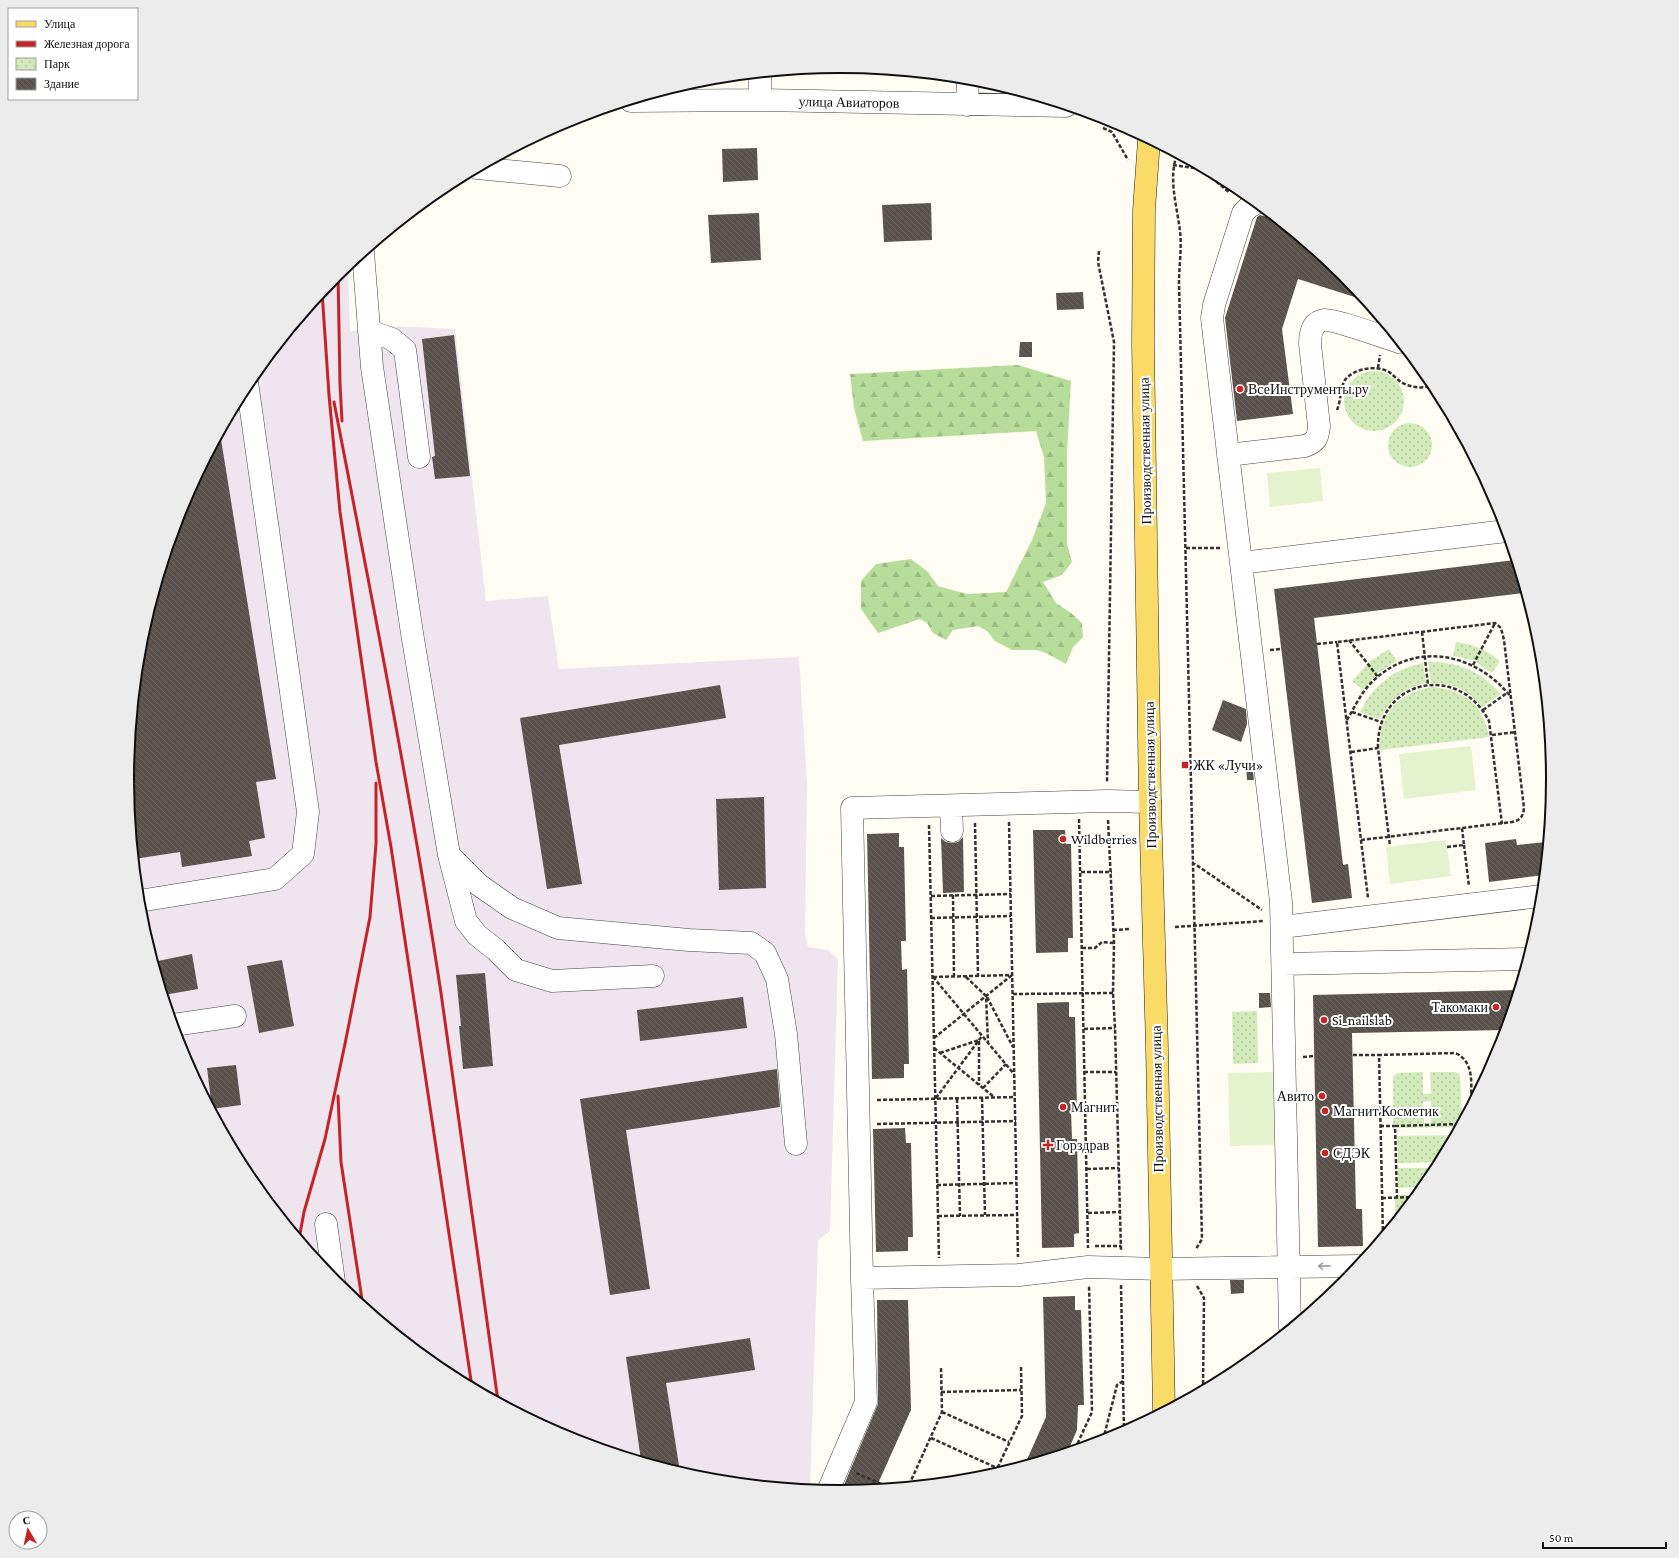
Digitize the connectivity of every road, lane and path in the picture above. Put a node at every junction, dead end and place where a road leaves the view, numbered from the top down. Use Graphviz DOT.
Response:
graph roads {
  1 [pos="760,78"];
  2 [pos="968,85"];
  3 [pos="760,100"];
  4 [pos="644,101"];
  5 [pos="967,105"];
  6 [pos="1052,106"];
  7 [pos="1103,128"];
  8 [pos="1149,144"];
  9 [pos="1175,159"];
  10 [pos="1128,161"];
  11 [pos="1173,165"];
  12 [pos="1190,167"];
  13 [pos="486,169"];
  14 [pos="560,176"];
  15 [pos="1222,186"];
  16 [pos="1230,193"];
  17 [pos="1251,206"];
  18 [pos="1099,251"];
  19 [pos="363,258"];
  20 [pos="369,331"];
  21 [pos="1392,340"];
  22 [pos="1427,388"];
  23 [pos="249,393"];
  24 [pos="1319,426"];
  25 [pos="1228,455"];
  26 [pos="419,457"];
  27 [pos="1500,531"];
  28 [pos="1186,548"];
  29 [pos="1234,555"];
  30 [pos="1495,623"];
  31 [pos="1422,632"];
  32 [pos="1349,640"];
  33 [pos="1337,642"];
  34 [pos="1317,644"];
  35 [pos="1425,657"];
  36 [pos="1474,665"];
  37 [pos="1378,677"];
  38 [pos="1428,685"];
  39 [pos="1507,693"];
  40 [pos="1511,697"];
  41 [pos="1483,710"];
  42 [pos="1352,712"];
  43 [pos="1347,721"];
  44 [pos="1381,722"];
  45 [pos="1515,732"];
  46 [pos="1492,735"];
  47 [pos="1378,748"];
  48 [pos="1350,752"];
  49 [pos="1108,801"];
  50 [pos="1150,802"];
  51 [pos="929,806"];
  52 [pos="951,806"];
  53 [pos="1079,814"];
  54 [pos="1009,815"];
  55 [pos="975,816"];
  56 [pos="1502,824"];
  57 [pos="1462,828"];
  58 [pos="952,831"];
  59 [pos="1388,837"];
  60 [pos="1361,840"];
  61 [pos="1464,845"];
  62 [pos="1390,846"];
  63 [pos="1447,847"];
  64 [pos="449,855"];
  65 [pos="1192,862"];
  66 [pos="1081,872"];
  67 [pos="1112,872"];
  68 [pos="1011,894"];
  69 [pos="953,895"];
  70 [pos="977,895"];
  71 [pos="931,896"];
  72 [pos="1535,897"];
  73 [pos="144,900"];
  74 [pos="1472,904"];
  75 [pos="1011,916"];
  76 [pos="953,917"];
  77 [pos="977,917"];
  78 [pos="1370,917"];
  79 [pos="931,918"];
  80 [pos="1281,922"];
  81 [pos="1194,926"];
  82 [pos="1175,927"];
  83 [pos="1131,929"];
  84 [pos="1113,930"];
  85 [pos="1114,943"];
  86 [pos="1082,948"];
  87 [pos="1522,959"];
  88 [pos="1283,964"];
  89 [pos="1012,975"];
  90 [pos="653,976"];
  91 [pos="954,976"];
  92 [pos="965,976"];
  93 [pos="978,976"];
  94 [pos="932,977"];
  95 [pos="1083,993"];
  96 [pos="1113,993"];
  97 [pos="1013,994"];
  98 [pos="986,996"];
  99 [pos="964,1014"];
  100 [pos="235,1016"];
  101 [pos="178,1024"];
  102 [pos="1116,1028"];
  103 [pos="1084,1029"];
  104 [pos="982,1036"];
  105 [pos="934,1038"];
  106 [pos="979,1040"];
  107 [pos="988,1042"];
  108 [pos="934,1048"];
  109 [pos="1014,1049"];
  110 [pos="940,1053"];
  111 [pos="1353,1055"];
  112 [pos="1379,1055"];
  113 [pos="1006,1064"];
  114 [pos="958,1068"];
  115 [pos="1084,1072"];
  116 [pos="1116,1072"];
  117 [pos="1015,1075"];
  118 [pos="979,1085"];
  119 [pos="983,1088"];
  120 [pos="1471,1095"];
  121 [pos="1015,1097"];
  122 [pos="982,1098"];
  123 [pos="995,1098"];
  124 [pos="935,1099"];
  125 [pos="957,1099"];
  126 [pos="858,1101"];
  127 [pos="1016,1121"];
  128 [pos="958,1122"];
  129 [pos="983,1122"];
  130 [pos="936,1123"];
  131 [pos="859,1124"];
  132 [pos="1455,1124"];
  133 [pos="1380,1126"];
  134 [pos="1395,1126"];
  135 [pos="796,1144"];
  136 [pos="1119,1168"];
  137 [pos="1086,1169"];
  138 [pos="1017,1183"];
  139 [pos="959,1184"];
  140 [pos="984,1184"];
  141 [pos="937,1185"];
  142 [pos="1396,1197"];
  143 [pos="1409,1197"];
  144 [pos="1382,1198"];
  145 [pos="1120,1212"];
  146 [pos="1088,1213"];
  147 [pos="985,1215"];
  148 [pos="1018,1215"];
  149 [pos="938,1216"];
  150 [pos="960,1216"];
  151 [pos="326,1224"];
  152 [pos="1382,1230"];
  153 [pos="1196,1254"];
  154 [pos="1121,1256"];
  155 [pos="1088,1257"];
  156 [pos="1350,1266"];
  157 [pos="1289,1267"];
  158 [pos="1161,1269"];
  159 [pos="332,1270"];
  160 [pos="1019,1275"];
  161 [pos="939,1277"];
  162 [pos="862,1278"];
  163 [pos="1196,1280"];
  164 [pos="1296,1317"];
  165 [pos="1021,1366"];
  166 [pos="941,1368"];
  167 [pos="1123,1381"];
  168 [pos="1203,1383"];
  169 [pos="1021,1390"];
  170 [pos="941,1392"];
  171 [pos="1164,1405"];
  172 [pos="942,1412"];
  173 [pos="1124,1425"];
  174 [pos="1106,1433"];
  175 [pos="931,1438"];
  176 [pos="1009,1442"];
  177 [pos="1078,1444"];
  178 [pos="998,1466"];
  179 [pos="995,1467"];
  180 [pos="855,1472"];
  181 [pos="911,1481"];
  182 [pos="880,1483"];
  183 [pos="831,1485"];
  1 -- 3 [label="street"];
  2 -- 5 [label="street"];
  3 -- 4 [label="street, улица Авиаторов"];
  3 -- 5 [label="street, улица Авиаторов"];
  5 -- 6 [label="street, улица Авиаторов"];
  7 -- 10 [label="path"];
  8 -- 50 [label="main road, Производственная улица"];
  9 -- 11 [label="path"];
  11 -- 12 [label="path"];
  11 -- 28 [label="path"];
  13 -- 14 [label="street"];
  15 -- 16 [label="path"];
  17 -- 25 [label="street"];
  18 -- 49 [label="path"];
  19 -- 20 [label="street"];
  20 -- 26 [label="street"];
  20 -- 64 [label="street"];
  21 -- 24 [label="street"];
  22 -- 24 [label="path"];
  23 -- 73 [label="street"];
  24 -- 25 [label="street"];
  25 -- 29 [label="street"];
  27 -- 29 [label="street"];
  28 -- 29 [label="path"];
  28 -- 65 [label="path"];
  29 -- 80 [label="street"];
  30 -- 31 [label="path"];
  30 -- 36 [label="path"];
  30 -- 40 [label="path"];
  31 -- 32 [label="path"];
  31 -- 35 [label="path"];
  32 -- 33 [label="path"];
  32 -- 37 [label="path"];
  33 -- 34 [label="path"];
  33 -- 43 [label="path"];
  35 -- 36 [label="path"];
  35 -- 37 [label="path"];
  35 -- 38 [label="path"];
  36 -- 39 [label="path"];
  37 -- 42 [label="path"];
  38 -- 41 [label="path"];
  38 -- 44 [label="path"];
  39 -- 40 [label="path"];
  39 -- 41 [label="path"];
  40 -- 45 [label="path"];
  41 -- 46 [label="path"];
  42 -- 43 [label="path"];
  42 -- 44 [label="path"];
  43 -- 48 [label="path"];
  44 -- 47 [label="path"];
  45 -- 46 [label="path"];
  45 -- 56 [label="path"];
  46 -- 56 [label="path"];
  47 -- 48 [label="path"];
  47 -- 59 [label="path"];
  48 -- 60 [label="path"];
  49 -- 50 [label="street"];
  49 -- 52 [label="street"];
  49 -- 67 [label="path"];
  50 -- 158 [label="main road, Производственная улица"];
  51 -- 52 [label="street"];
  51 -- 71 [label="path"];
  51 -- 126 [label="street"];
  52 -- 58 [label="street"];
  53 -- 66 [label="path"];
  54 -- 68 [label="path"];
  55 -- 70 [label="path"];
  56 -- 57 [label="path"];
  57 -- 59 [label="path"];
  57 -- 61 [label="path"];
  59 -- 60 [label="path"];
  59 -- 62 [label="path"];
  60 -- 78 [label="path"];
  61 -- 63 [label="path"];
  61 -- 74 [label="path"];
  64 -- 90 [label="street"];
  64 -- 135 [label="street"];
  65 -- 80 [label="path"];
  65 -- 81 [label="path"];
  66 -- 67 [label="path"];
  66 -- 86 [label="path"];
  67 -- 84 [label="path"];
  68 -- 70 [label="path"];
  68 -- 75 [label="path"];
  69 -- 70 [label="path"];
  69 -- 71 [label="path"];
  69 -- 76 [label="path"];
  70 -- 77 [label="path"];
  71 -- 79 [label="path"];
  72 -- 74 [label="street"];
  74 -- 78 [label="street"];
  75 -- 77 [label="path"];
  75 -- 89 [label="path"];
  76 -- 77 [label="path"];
  76 -- 79 [label="path"];
  76 -- 91 [label="path"];
  77 -- 93 [label="path"];
  78 -- 80 [label="street"];
  79 -- 94 [label="path"];
  80 -- 81 [label="path"];
  80 -- 88 [label="street"];
  81 -- 82 [label="path"];
  81 -- 153 [label="path"];
  83 -- 84 [label="path"];
  84 -- 85 [label="path"];
  85 -- 86 [label="path"];
  85 -- 96 [label="path"];
  86 -- 95 [label="path"];
  87 -- 88 [label="street"];
  88 -- 157 [label="street"];
  89 -- 93 [label="path"];
  89 -- 97 [label="path"];
  89 -- 98 [label="path"];
  91 -- 92 [label="path"];
  91 -- 94 [label="path"];
  92 -- 93 [label="path"];
  92 -- 98 [label="path"];
  94 -- 99 [label="path"];
  94 -- 105 [label="path"];
  95 -- 96 [label="path"];
  95 -- 97 [label="path"];
  95 -- 103 [label="path"];
  96 -- 102 [label="path"];
  97 -- 109 [label="path"];
  98 -- 99 [label="path"];
  98 -- 107 [label="path"];
  98 -- 109 [label="path"];
  99 -- 104 [label="path"];
  99 -- 105 [label="path"];
  100 -- 101 [label="street"];
  102 -- 103 [label="path"];
  102 -- 116 [label="path"];
  103 -- 115 [label="path"];
  104 -- 106 [label="path"];
  104 -- 107 [label="path"];
  105 -- 108 [label="path"];
  106 -- 110 [label="path"];
  106 -- 114 [label="path"];
  106 -- 118 [label="path"];
  107 -- 113 [label="path"];
  108 -- 110 [label="path"];
  108 -- 124 [label="path"];
  109 -- 117 [label="path"];
  110 -- 114 [label="path"];
  111 -- 112 [label="path"];
  112 -- 120 [label="path"];
  112 -- 133 [label="path"];
  113 -- 117 [label="path"];
  113 -- 119 [label="path"];
  114 -- 118 [label="path"];
  114 -- 124 [label="path"];
  115 -- 116 [label="path"];
  115 -- 137 [label="path"];
  116 -- 136 [label="path"];
  117 -- 121 [label="path"];
  118 -- 119 [label="path"];
  119 -- 123 [label="path"];
  121 -- 123 [label="path"];
  121 -- 127 [label="path"];
  122 -- 123 [label="path"];
  122 -- 125 [label="path"];
  122 -- 129 [label="path"];
  124 -- 125 [label="path"];
  124 -- 126 [label="path"];
  124 -- 130 [label="path"];
  125 -- 128 [label="path"];
  126 -- 131 [label="street"];
  127 -- 129 [label="path"];
  127 -- 138 [label="path"];
  128 -- 129 [label="path"];
  128 -- 130 [label="path"];
  128 -- 139 [label="path"];
  129 -- 140 [label="path"];
  130 -- 131 [label="path"];
  130 -- 141 [label="path"];
  131 -- 162 [label="street"];
  132 -- 134 [label="path"];
  133 -- 134 [label="path"];
  133 -- 144 [label="path"];
  134 -- 142 [label="path"];
  136 -- 137 [label="path"];
  136 -- 145 [label="path"];
  137 -- 146 [label="path"];
  138 -- 140 [label="path"];
  138 -- 148 [label="path"];
  139 -- 140 [label="path"];
  139 -- 141 [label="path"];
  139 -- 150 [label="path"];
  140 -- 147 [label="path"];
  141 -- 149 [label="path"];
  142 -- 143 [label="path"];
  142 -- 144 [label="path"];
  144 -- 152 [label="path"];
  145 -- 146 [label="path"];
  145 -- 154 [label="path"];
  146 -- 155 [label="path"];
  147 -- 148 [label="path"];
  147 -- 150 [label="path"];
  148 -- 160 [label="path"];
  149 -- 150 [label="path"];
  149 -- 161 [label="path"];
  151 -- 159 [label="street"];
  154 -- 155 [label="street"];
  154 -- 155 [label="path"];
  154 -- 158 [label="street"];
  154 -- 167 [label="path"];
  155 -- 160 [label="street"];
  155 -- 177 [label="path"];
  156 -- 157 [label="street, one-way"];
  157 -- 158 [label="street"];
  157 -- 164 [label="street"];
  158 -- 171 [label="main road, Производственная улица"];
  160 -- 161 [label="street"];
  161 -- 162 [label="street"];
  162 -- 183 [label="street"];
  163 -- 168 [label="path"];
  165 -- 169 [label="path"];
  166 -- 170 [label="path"];
  167 -- 173 [label="path"];
  167 -- 174 [label="path"];
  169 -- 170 [label="path"];
  169 -- 176 [label="path"];
  170 -- 172 [label="path"];
  172 -- 175 [label="path"];
  172 -- 176 [label="path"];
  175 -- 179 [label="path"];
  175 -- 181 [label="path"];
  176 -- 178 [label="path"];
  180 -- 182 [label="path"];
}
